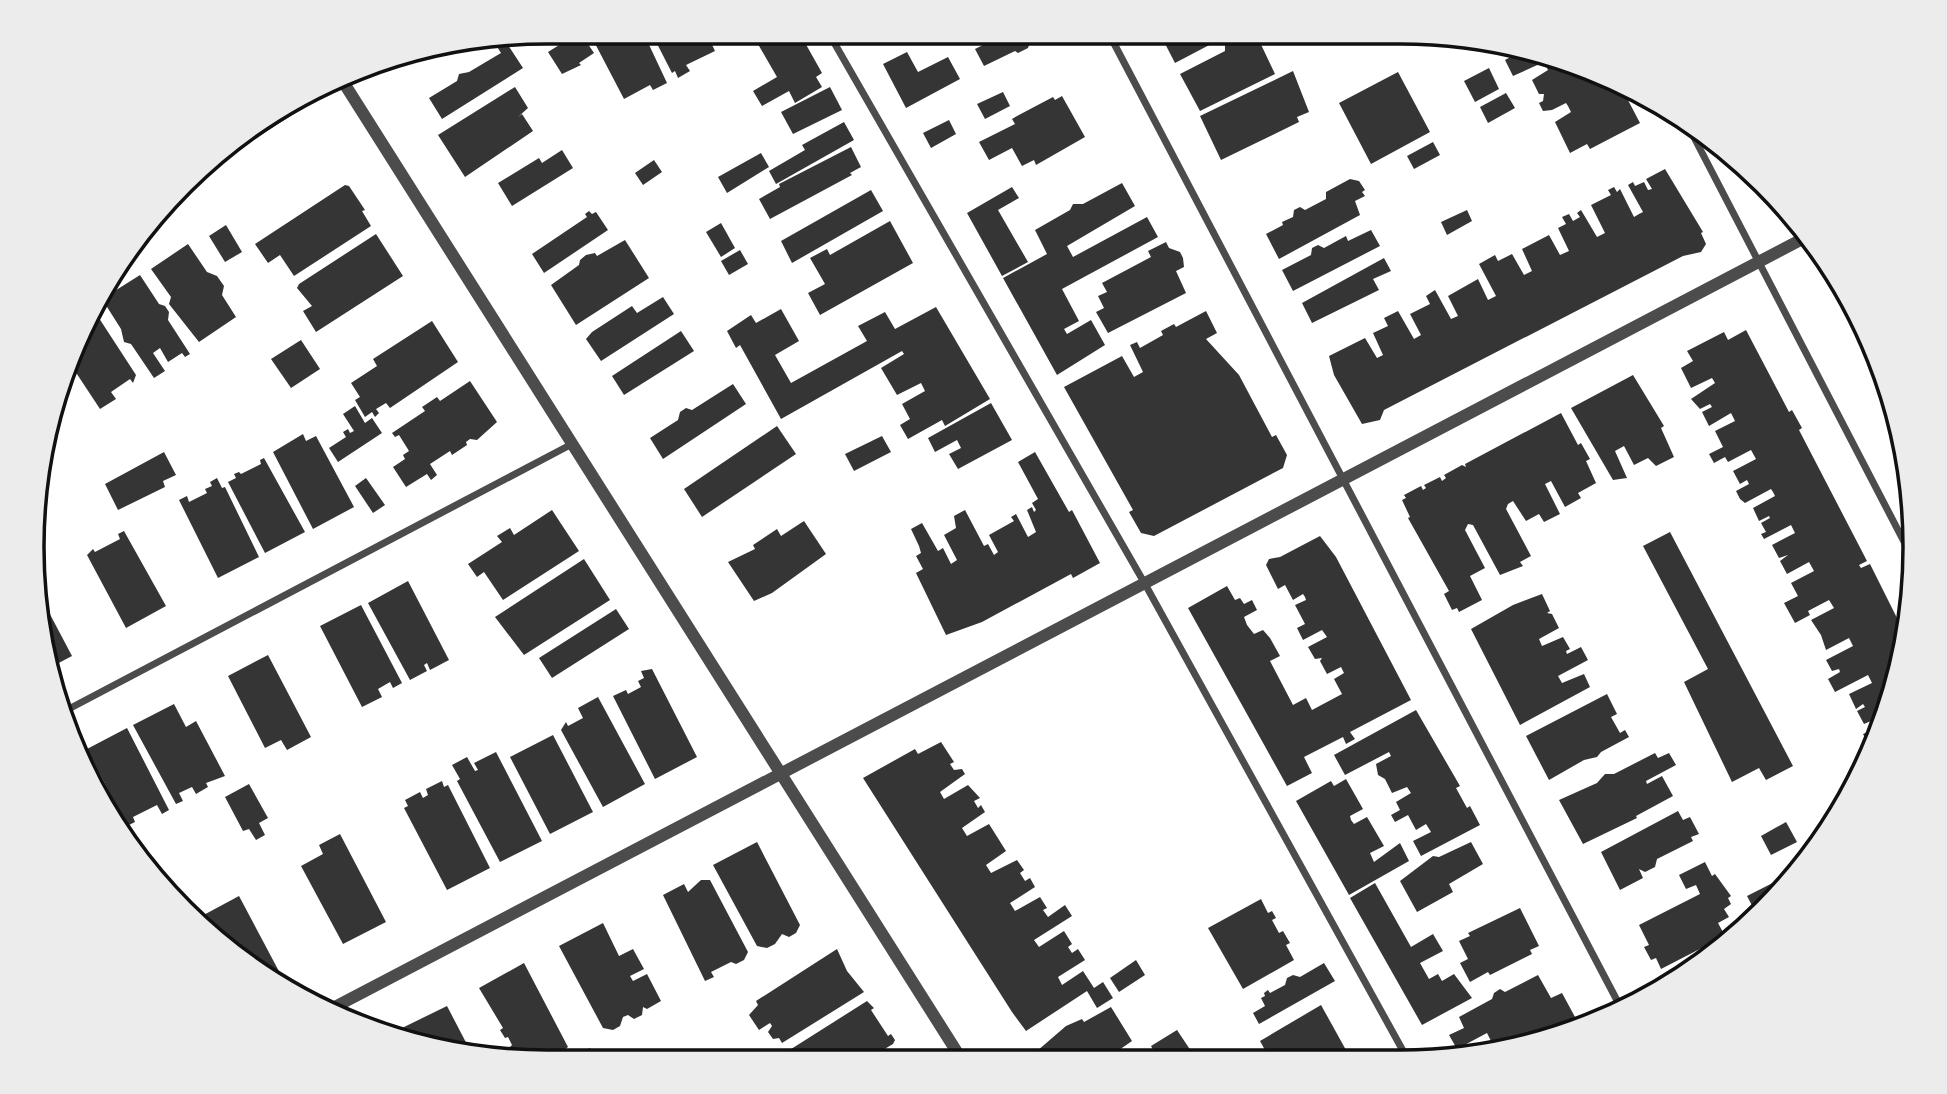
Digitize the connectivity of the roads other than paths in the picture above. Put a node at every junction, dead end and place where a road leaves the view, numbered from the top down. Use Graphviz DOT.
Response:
graph roads {
  1 [pos="835,44"];
  2 [pos="1114,44"];
  3 [pos="346,86"];
  4 [pos="1695,140"];
  5 [pos="1799,241"];
  6 [pos="1758,262"];
  7 [pos="572,444"];
  8 [pos="1341,479"];
  9 [pos="1903,539"];
  10 [pos="1145,584"];
  11 [pos="70,708"];
  12 [pos="781,775"];
  13 [pos="1617,1001"];
  14 [pos="339,1005"];
  15 [pos="956,1050"];
  16 [pos="1403,1050"];
  1 -- 10 [label="street"];
  2 -- 8 [label="street"];
  3 -- 7 [label="street"];
  4 -- 6 [label="street"];
  5 -- 6 [label="street"];
  6 -- 8 [label="street"];
  6 -- 9 [label="street"];
  7 -- 11 [label="street"];
  7 -- 12 [label="street"];
  8 -- 10 [label="street"];
  8 -- 13 [label="street"];
  10 -- 12 [label="street"];
  10 -- 16 [label="street"];
  12 -- 14 [label="street"];
  12 -- 15 [label="street"];
}
